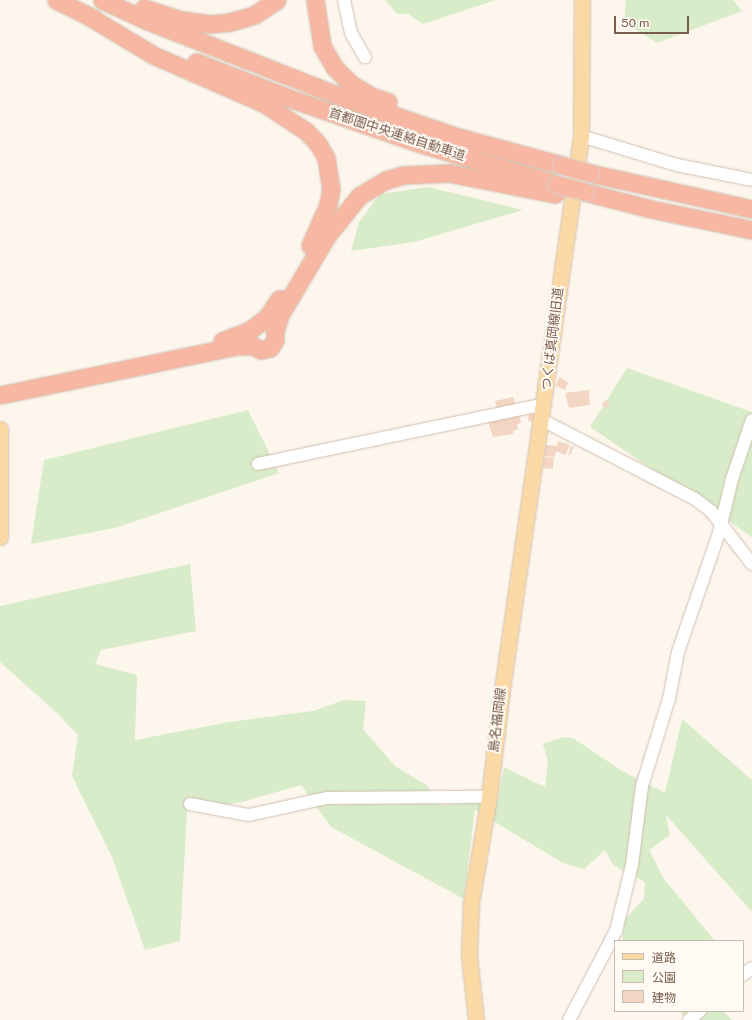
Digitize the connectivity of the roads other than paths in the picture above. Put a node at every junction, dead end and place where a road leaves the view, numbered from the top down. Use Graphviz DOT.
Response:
graph roads {
  1 [pos="56,0"];
  2 [pos="102,0"];
  3 [pos="123,0"];
  4 [pos="277,0"];
  5 [pos="315,0"];
  6 [pos="344,0"];
  7 [pos="582,0"];
  8 [pos="85,14"];
  9 [pos="365,57"];
  10 [pos="581,136"];
  11 [pos="562,162"];
  12 [pos="752,180"];
  13 [pos="555,189"];
  14 [pos="752,209"];
  15 [pos="752,230"];
  16 [pos="156,361"];
  17 [pos="0,395"];
  18 [pos="544,404"];
  19 [pos="542,420"];
  20 [pos="752,420"];
  21 [pos="0,429"];
  22 [pos="258,464"];
  23 [pos="720,525"];
  24 [pos="0,537"];
  25 [pos="752,564"];
  26 [pos="489,797"];
  27 [pos="190,804"];
  28 [pos="752,968"];
  29 [pos="744,974"];
  30 [pos="699,1012"];
  31 [pos="476,1020"];
  32 [pos="569,1020"];
  33 [pos="689,1020"];
  1 -- 8 [label="highway, 首都圏中央連絡自動車道"];
  2 -- 11 [label="highway, 首都圏中央連絡自動車道"];
  3 -- 4 [label="highway"];
  5 -- 11 [label="highway"];
  6 -- 9 [label="street"];
  7 -- 10 [label="main road, つくば真岡線旧道"];
  8 -- 13 [label="highway, 首都圏中央連絡自動車道"];
  8 -- 16 [label="highway"];
  10 -- 12 [label="street"];
  10 -- 18 [label="main road, つくば真岡線旧道"];
  11 -- 14 [label="highway, 首都圏中央連絡自動車道, bridge"];
  13 -- 15 [label="highway, 首都圏中央連絡自動車道, bridge"];
  13 -- 16 [label="highway"];
  16 -- 17 [label="highway"];
  18 -- 19 [label="main road, つくば真岡線旧道"];
  18 -- 22 [label="street"];
  19 -- 23 [label="street"];
  19 -- 26 [label="main road, 島名福岡線"];
  20 -- 23 [label="street"];
  21 -- 24 [label="main road"];
  23 -- 25 [label="street"];
  23 -- 32 [label="street"];
  26 -- 27 [label="street"];
  26 -- 31 [label="main road, 島名福岡線"];
  28 -- 29 [label="street"];
  30 -- 33 [label="street"];
}
